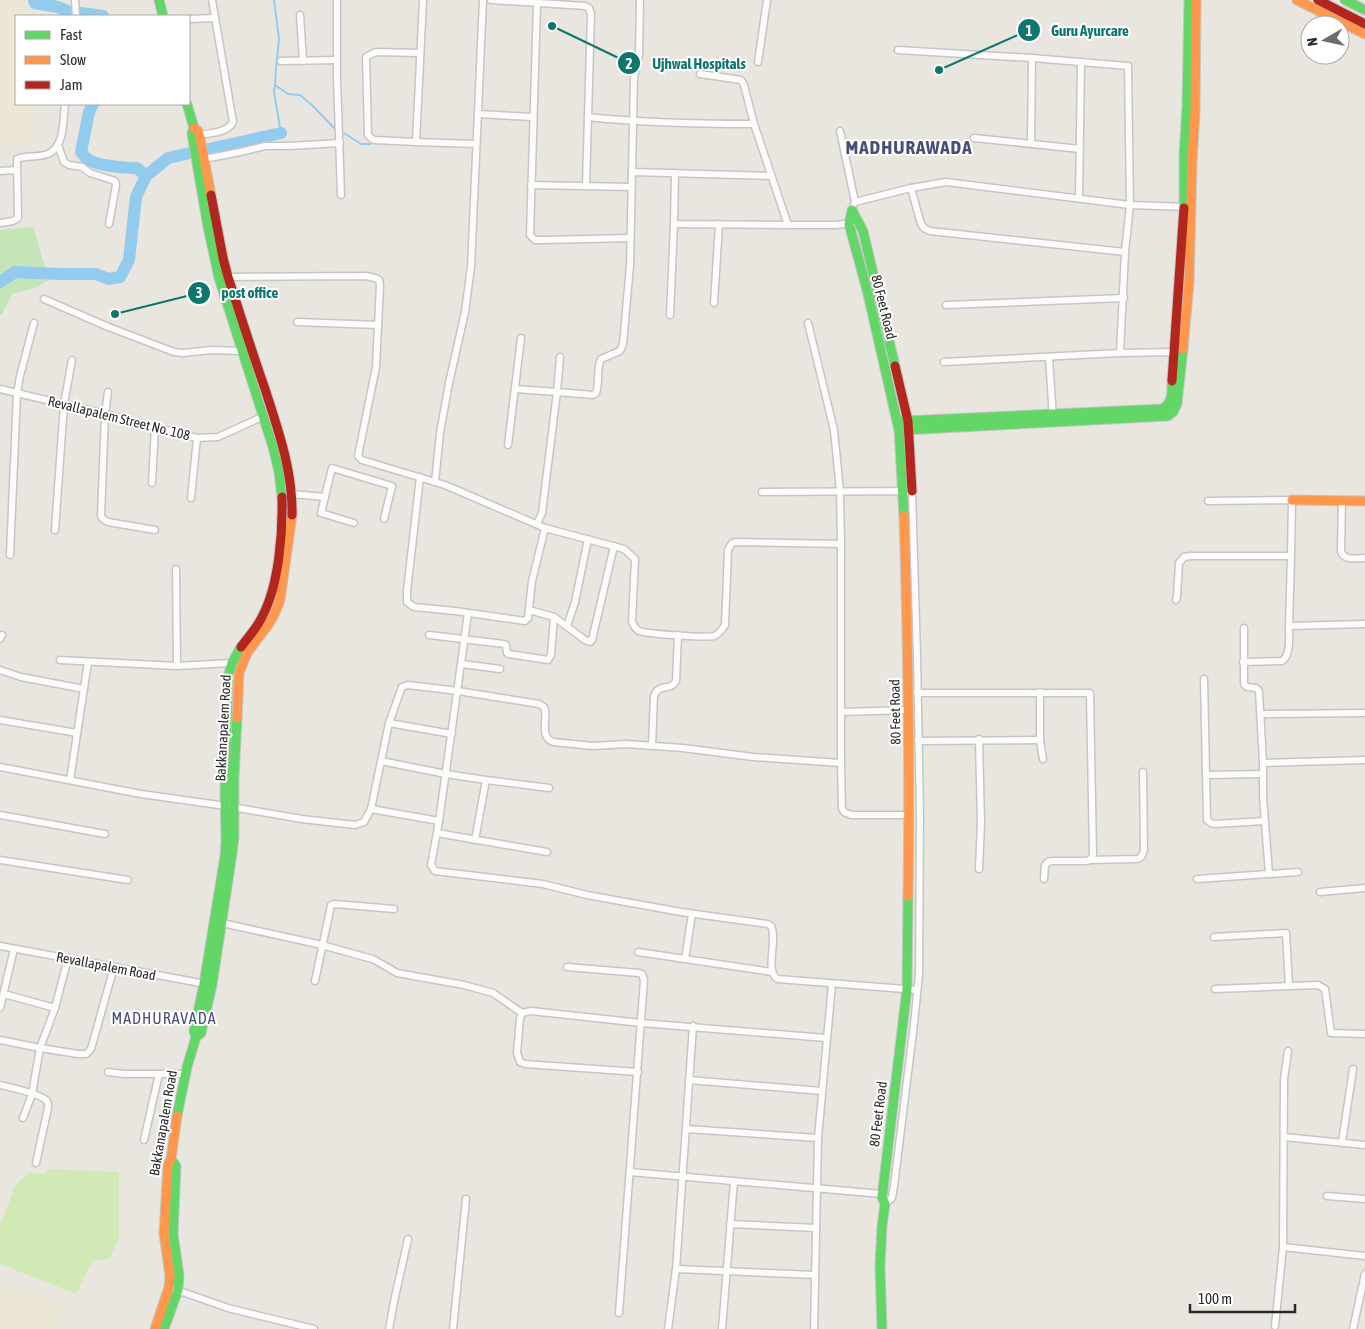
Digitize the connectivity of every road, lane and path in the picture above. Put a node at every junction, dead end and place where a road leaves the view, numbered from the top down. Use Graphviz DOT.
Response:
graph roads {
  1 [pos="75,0"];
  2 [pos="159,0"];
  3 [pos="212,0"];
  4 [pos="337,0"];
  5 [pos="423,0"];
  6 [pos="483,0"];
  7 [pos="491,0"];
  8 [pos="640,0"];
  9 [pos="767,0"];
  10 [pos="1189,0"];
  11 [pos="1196,0"];
  12 [pos="1297,0"];
  13 [pos="1318,0"];
  14 [pos="1345,0"];
  15 [pos="537,3"];
  16 [pos="1365,10"];
  17 [pos="76,15"];
  18 [pos="163,15"];
  19 [pos="300,15"];
  20 [pos="215,18"];
  21 [pos="190,19"];
  22 [pos="1365,24"];
  23 [pos="1365,34"];
  24 [pos="898,50"];
  25 [pos="420,53"];
  26 [pos="1032,58"];
  27 [pos="338,60"];
  28 [pos="303,61"];
  29 [pos="282,62"];
  30 [pos="758,62"];
  31 [pos="1081,62"];
  32 [pos="700,74"];
  33 [pos="65,105"];
  34 [pos="187,105"];
  35 [pos="478,114"];
  36 [pos="533,117"];
  37 [pos="588,117"];
  38 [pos="634,122"];
  39 [pos="754,124"];
  40 [pos="840,131"];
  41 [pos="197,135"];
  42 [pos="974,138"];
  43 [pos="416,142"];
  44 [pos="340,143"];
  45 [pos="476,144"];
  46 [pos="1031,144"];
  47 [pos="58,145"];
  48 [pos="1080,149"];
  49 [pos="201,157"];
  50 [pos="17,170"];
  51 [pos="0,171"];
  52 [pos="632,172"];
  53 [pos="675,173"];
  54 [pos="771,176"];
  55 [pos="531,184"];
  56 [pos="586,186"];
  57 [pos="632,187"];
  58 [pos="911,188"];
  59 [pos="341,195"];
  60 [pos="1079,198"];
  61 [pos="1130,204"];
  62 [pos="853,206"];
  63 [pos="1188,207"];
  64 [pos="0,223"];
  65 [pos="853,223"];
  66 [pos="109,224"];
  67 [pos="674,224"];
  68 [pos="719,224"];
  69 [pos="788,226"];
  70 [pos="630,238"];
  71 [pos="1125,252"];
  72 [pos="224,277"];
  73 [pos="1124,298"];
  74 [pos="44,299"];
  75 [pos="714,303"];
  76 [pos="946,305"];
  77 [pos="670,315"];
  78 [pos="297,322"];
  79 [pos="34,323"];
  80 [pos="808,323"];
  81 [pos="378,325"];
  82 [pos="521,338"];
  83 [pos="243,351"];
  84 [pos="1179,351"];
  85 [pos="1120,353"];
  86 [pos="560,357"];
  87 [pos="1049,357"];
  88 [pos="72,360"];
  89 [pos="944,362"];
  90 [pos="0,389"];
  91 [pos="515,389"];
  92 [pos="108,392"];
  93 [pos="557,392"];
  94 [pos="17,393"];
  95 [pos="64,404"];
  96 [pos="105,414"];
  97 [pos="264,416"];
  98 [pos="1053,417"];
  99 [pos="909,425"];
  100 [pos="152,426"];
  101 [pos="898,426"];
  102 [pos="197,438"];
  103 [pos="508,445"];
  104 [pos="420,477"];
  105 [pos="435,482"];
  106 [pos="152,483"];
  107 [pos="840,491"];
  108 [pos="907,491"];
  109 [pos="762,492"];
  110 [pos="292,494"];
  111 [pos="325,497"];
  112 [pos="192,498"];
  113 [pos="1292,500"];
  114 [pos="1342,500"];
  115 [pos="1208,501"];
  116 [pos="1365,501"];
  117 [pos="384,519"];
  118 [pos="354,523"];
  119 [pos="537,524"];
  120 [pos="545,528"];
  121 [pos="55,530"];
  122 [pos="155,530"];
  123 [pos="588,539"];
  124 [pos="842,544"];
  125 [pos="614,546"];
  126 [pos="10,555"];
  127 [pos="1291,556"];
  128 [pos="1365,558"];
  129 [pos="176,569"];
  130 [pos="1176,600"];
  131 [pos="529,610"];
  132 [pos="468,613"];
  133 [pos="554,617"];
  134 [pos="1365,624"];
  135 [pos="567,626"];
  136 [pos="1289,626"];
  137 [pos="1244,628"];
  138 [pos="428,635"];
  139 [pos="678,635"];
  140 [pos="465,640"];
  141 [pos="60,660"];
  142 [pos="88,662"];
  143 [pos="1243,662"];
  144 [pos="232,663"];
  145 [pos="462,664"];
  146 [pos="177,666"];
  147 [pos="500,669"];
  148 [pos="0,670"];
  149 [pos="1204,679"];
  150 [pos="84,690"];
  151 [pos="458,691"];
  152 [pos="1040,692"];
  153 [pos="917,693"];
  154 [pos="909,710"];
  155 [pos="841,712"];
  156 [pos="1365,713"];
  157 [pos="1261,714"];
  158 [pos="0,720"];
  159 [pos="389,723"];
  160 [pos="77,733"];
  161 [pos="452,734"];
  162 [pos="979,739"];
  163 [pos="1040,740"];
  164 [pos="918,741"];
  165 [pos="652,746"];
  166 [pos="1043,759"];
  167 [pos="1365,760"];
  168 [pos="381,761"];
  169 [pos="841,763"];
  170 [pos="1263,763"];
  171 [pos="0,767"];
  172 [pos="1142,772"];
  173 [pos="446,774"];
  174 [pos="1263,774"];
  175 [pos="1206,775"];
  176 [pos="70,780"];
  177 [pos="486,780"];
  178 [pos="549,788"];
  179 [pos="230,807"];
  180 [pos="371,809"];
  181 [pos="0,814"];
  182 [pos="910,815"];
  183 [pos="440,821"];
  184 [pos="1264,821"];
  185 [pos="438,833"];
  186 [pos="105,834"];
  187 [pos="476,840"];
  188 [pos="547,852"];
  189 [pos="0,860"];
  190 [pos="1090,860"];
  191 [pos="979,870"];
  192 [pos="1298,872"];
  193 [pos="1269,874"];
  194 [pos="1044,879"];
  195 [pos="1197,879"];
  196 [pos="128,880"];
  197 [pos="1365,888"];
  198 [pos="1320,892"];
  199 [pos="394,909"];
  200 [pos="692,914"];
  201 [pos="222,924"];
  202 [pos="1214,937"];
  203 [pos="322,945"];
  204 [pos="0,946"];
  205 [pos="14,949"];
  206 [pos="638,952"];
  207 [pos="68,958"];
  208 [pos="685,959"];
  209 [pos="114,967"];
  210 [pos="567,967"];
  211 [pos="772,972"];
  212 [pos="315,981"];
  213 [pos="208,984"];
  214 [pos="832,984"];
  215 [pos="1290,986"];
  216 [pos="907,989"];
  217 [pos="1215,989"];
  218 [pos="917,990"];
  219 [pos="4,994"];
  220 [pos="0,1008"];
  221 [pos="55,1008"];
  222 [pos="522,1013"];
  223 [pos="641,1023"];
  224 [pos="693,1026"];
  225 [pos="1365,1034"];
  226 [pos="826,1038"];
  227 [pos="0,1040"];
  228 [pos="40,1048"];
  229 [pos="1288,1051"];
  230 [pos="1353,1069"];
  231 [pos="108,1072"];
  232 [pos="638,1072"];
  233 [pos="159,1074"];
  234 [pos="185,1074"];
  235 [pos="689,1080"];
  236 [pos="0,1084"];
  237 [pos="822,1090"];
  238 [pos="32,1094"];
  239 [pos="24,1118"];
  240 [pos="686,1129"];
  241 [pos="1284,1137"];
  242 [pos="818,1138"];
  243 [pos="144,1140"];
  244 [pos="1342,1142"];
  245 [pos="1365,1145"];
  246 [pos="36,1163"];
  247 [pos="630,1172"];
  248 [pos="683,1176"];
  249 [pos="734,1181"];
  250 [pos="816,1188"];
  251 [pos="882,1194"];
  252 [pos="1328,1196"];
  253 [pos="466,1199"];
  254 [pos="1365,1199"];
  255 [pos="885,1204"];
  256 [pos="730,1224"];
  257 [pos="816,1228"];
  258 [pos="408,1240"];
  259 [pos="1283,1246"];
  260 [pos="1365,1256"];
  261 [pos="676,1268"];
  262 [pos="726,1270"];
  263 [pos="1365,1274"];
  264 [pos="815,1275"];
  265 [pos="174,1288"];
  266 [pos="619,1313"];
  267 [pos="1275,1326"];
  268 [pos="154,1329"];
  269 [pos="164,1329"];
  270 [pos="314,1329"];
  271 [pos="389,1329"];
  272 [pos="453,1329"];
  273 [pos="668,1329"];
  274 [pos="722,1329"];
  275 [pos="814,1329"];
  276 [pos="882,1329"];
  277 [pos="1353,1329"];
  1 -- 17 [label="street"];
  2 -- 18 [label="street"];
  3 -- 20 [label="street"];
  4 -- 27 [label="street"];
  5 -- 25 [label="street"];
  6 -- 35 [label="street"];
  7 -- 15 [label="street"];
  8 -- 38 [label="street"];
  9 -- 30 [label="street"];
  10 -- 63 [label="street"];
  11 -- 63 [label="street"];
  12 -- 23 [label="street"];
  13 -- 22 [label="street"];
  14 -- 16 [label="street"];
  15 -- 36 [label="street"];
  15 -- 37 [label="street"];
  19 -- 28 [label="street"];
  20 -- 21 [label="street"];
  20 -- 41 [label="street"];
  24 -- 26 [label="street"];
  25 -- 43 [label="street"];
  25 -- 43 [label="street"];
  26 -- 31 [label="street"];
  26 -- 46 [label="street"];
  27 -- 28 [label="street"];
  27 -- 44 [label="street"];
  28 -- 29 [label="street"];
  31 -- 48 [label="street"];
  31 -- 61 [label="street"];
  32 -- 39 [label="street"];
  33 -- 47 [label="street"];
  34 -- 41 [label="street"];
  35 -- 36 [label="street"];
  35 -- 45 [label="street"];
  36 -- 55 [label="street"];
  37 -- 38 [label="street"];
  37 -- 56 [label="street"];
  38 -- 39 [label="street"];
  38 -- 52 [label="street"];
  39 -- 54 [label="street"];
  40 -- 62 [label="street"];
  41 -- 49 [label="street"];
  42 -- 46 [label="street"];
  43 -- 45 [label="street"];
  44 -- 49 [label="street"];
  44 -- 59 [label="street"];
  45 -- 105 [label="street"];
  46 -- 48 [label="street"];
  47 -- 50 [label="street"];
  47 -- 66 [label="street"];
  48 -- 60 [label="street"];
  49 -- 72 [label="street"];
  50 -- 51 [label="street"];
  50 -- 64 [label="street"];
  52 -- 53 [label="street"];
  52 -- 57 [label="street"];
  53 -- 54 [label="street"];
  53 -- 67 [label="street"];
  54 -- 69 [label="street"];
  55 -- 56 [label="street"];
  55 -- 70 [label="street"];
  56 -- 57 [label="street"];
  57 -- 70 [label="street"];
  58 -- 60 [label="street"];
  58 -- 62 [label="street"];
  58 -- 71 [label="street"];
  60 -- 61 [label="street"];
  61 -- 63 [label="street"];
  61 -- 71 [label="street"];
  62 -- 65 [label="street"];
  63 -- 84 [label="street"];
  65 -- 69 [label="street"];
  65 -- 99 [label="street"];
  65 -- 101 [label="street, 80 Feet Road"];
  67 -- 68 [label="street"];
  67 -- 77 [label="street"];
  68 -- 69 [label="street"];
  68 -- 75 [label="street"];
  70 -- 93 [label="street"];
  71 -- 73 [label="street"];
  72 -- 81 [label="street"];
  72 -- 83 [label="street"];
  72 -- 110 [label="street, Bakkanapalem Road"];
  73 -- 76 [label="street"];
  73 -- 85 [label="street"];
  74 -- 83 [label="street"];
  78 -- 81 [label="street"];
  79 -- 94 [label="street"];
  80 -- 107 [label="street"];
  81 -- 104 [label="street"];
  82 -- 91 [label="street"];
  83 -- 97 [label="street"];
  84 -- 85 [label="street"];
  84 -- 98 [label="street"];
  85 -- 87 [label="street"];
  86 -- 93 [label="street"];
  87 -- 89 [label="street"];
  87 -- 98 [label="street"];
  88 -- 95 [label="street"];
  90 -- 94 [label="street, Revallapalem Street No. 108"];
  91 -- 93 [label="street"];
  91 -- 103 [label="street"];
  92 -- 96 [label="street"];
  93 -- 119 [label="street"];
  94 -- 95 [label="street, Revallapalem Street No. 108"];
  94 -- 126 [label="street"];
  95 -- 96 [label="street, Revallapalem Street No. 108"];
  95 -- 121 [label="street"];
  96 -- 100 [label="street, Revallapalem Street No. 108"];
  96 -- 122 [label="street"];
  97 -- 102 [label="street, Revallapalem Street No. 108"];
  97 -- 144 [label="street"];
  98 -- 99 [label="street"];
  99 -- 101 [label="street"];
  99 -- 108 [label="street"];
  100 -- 102 [label="street, Revallapalem Street No. 108"];
  100 -- 106 [label="street"];
  101 -- 108 [label="street, 80 Feet Road"];
  102 -- 112 [label="street"];
  104 -- 105 [label="street"];
  104 -- 132 [label="street"];
  105 -- 119 [label="street"];
  107 -- 108 [label="street"];
  107 -- 109 [label="street"];
  107 -- 124 [label="street"];
  108 -- 153 [label="street"];
  108 -- 154 [label="street, 80 Feet Road"];
  110 -- 111 [label="street"];
  110 -- 179 [label="street, Bakkanapalem Road"];
  111 -- 117 [label="street"];
  111 -- 118 [label="street"];
  113 -- 114 [label="street"];
  113 -- 115 [label="street"];
  113 -- 127 [label="street"];
  114 -- 116 [label="street"];
  114 -- 128 [label="street"];
  119 -- 120 [label="street"];
  120 -- 123 [label="street"];
  120 -- 131 [label="street"];
  123 -- 125 [label="street"];
  123 -- 135 [label="street"];
  124 -- 139 [label="street"];
  124 -- 155 [label="street"];
  125 -- 135 [label="street"];
  125 -- 139 [label="street"];
  127 -- 130 [label="street"];
  127 -- 136 [label="street"];
  129 -- 146 [label="street"];
  131 -- 132 [label="street"];
  131 -- 133 [label="street"];
  132 -- 140 [label="street"];
  133 -- 135 [label="street"];
  133 -- 140 [label="street"];
  134 -- 136 [label="street"];
  136 -- 143 [label="street"];
  137 -- 143 [label="street"];
  138 -- 140 [label="street"];
  139 -- 165 [label="street"];
  140 -- 145 [label="street"];
  141 -- 142 [label="street"];
  142 -- 146 [label="street"];
  142 -- 150 [label="street"];
  143 -- 157 [label="street"];
  144 -- 146 [label="street"];
  144 -- 179 [label="street"];
  145 -- 147 [label="street"];
  145 -- 151 [label="street"];
  148 -- 150 [label="street"];
  149 -- 175 [label="street"];
  150 -- 160 [label="street"];
  151 -- 159 [label="street"];
  151 -- 161 [label="street"];
  151 -- 165 [label="street"];
  152 -- 153 [label="street"];
  152 -- 163 [label="street"];
  152 -- 190 [label="street"];
  153 -- 164 [label="street"];
  154 -- 155 [label="street"];
  154 -- 182 [label="street, 80 Feet Road"];
  155 -- 169 [label="street"];
  156 -- 157 [label="street"];
  157 -- 170 [label="street"];
  158 -- 160 [label="street"];
  159 -- 161 [label="street"];
  159 -- 168 [label="street"];
  160 -- 176 [label="street"];
  161 -- 173 [label="street"];
  162 -- 163 [label="street"];
  162 -- 164 [label="street"];
  162 -- 191 [label="street"];
  163 -- 166 [label="street"];
  164 -- 218 [label="street"];
  165 -- 169 [label="street"];
  167 -- 170 [label="street"];
  168 -- 173 [label="street"];
  168 -- 180 [label="street"];
  169 -- 182 [label="street"];
  170 -- 174 [label="street"];
  171 -- 176 [label="street"];
  172 -- 190 [label="street"];
  173 -- 177 [label="street"];
  173 -- 183 [label="street"];
  174 -- 175 [label="street"];
  174 -- 184 [label="street"];
  175 -- 184 [label="street"];
  176 -- 179 [label="street"];
  177 -- 178 [label="street"];
  177 -- 187 [label="street"];
  179 -- 180 [label="street"];
  179 -- 201 [label="street, Bakkanapalem Road"];
  179 -- 213 [label="street"];
  180 -- 183 [label="street"];
  181 -- 186 [label="street"];
  182 -- 216 [label="street, 80 Feet Road"];
  183 -- 185 [label="street"];
  184 -- 193 [label="street"];
  185 -- 187 [label="street"];
  185 -- 200 [label="street"];
  187 -- 188 [label="street"];
  189 -- 196 [label="street"];
  190 -- 194 [label="street"];
  192 -- 193 [label="street"];
  193 -- 195 [label="street"];
  197 -- 198 [label="street"];
  199 -- 203 [label="street"];
  200 -- 208 [label="street"];
  200 -- 211 [label="street"];
  201 -- 203 [label="street"];
  201 -- 213 [label="street, Bakkanapalem Road"];
  202 -- 215 [label="street"];
  203 -- 212 [label="street"];
  203 -- 222 [label="street"];
  204 -- 205 [label="street, Revallapalem Road"];
  205 -- 207 [label="street, Revallapalem Road"];
  205 -- 219 [label="street"];
  206 -- 208 [label="street"];
  207 -- 209 [label="street, Revallapalem Road"];
  207 -- 221 [label="street"];
  208 -- 211 [label="street"];
  209 -- 213 [label="street, Revallapalem Road"];
  209 -- 228 [label="street"];
  210 -- 223 [label="street"];
  211 -- 214 [label="street"];
  213 -- 234 [label="street, Bakkanapalem Road"];
  214 -- 216 [label="street"];
  214 -- 226 [label="street"];
  215 -- 217 [label="street"];
  215 -- 225 [label="street"];
  216 -- 218 [label="street"];
  216 -- 251 [label="street, 80 Feet Road"];
  218 -- 255 [label="street"];
  219 -- 220 [label="street"];
  219 -- 221 [label="street"];
  221 -- 228 [label="street"];
  222 -- 223 [label="street"];
  222 -- 232 [label="street"];
  223 -- 224 [label="street"];
  223 -- 232 [label="street"];
  224 -- 226 [label="street"];
  224 -- 235 [label="street"];
  226 -- 237 [label="street"];
  227 -- 228 [label="street"];
  228 -- 238 [label="street"];
  229 -- 241 [label="street"];
  230 -- 244 [label="street"];
  231 -- 233 [label="street"];
  232 -- 247 [label="street"];
  233 -- 234 [label="street"];
  233 -- 243 [label="street"];
  234 -- 265 [label="street, Bakkanapalem Road"];
  235 -- 237 [label="street"];
  235 -- 240 [label="street"];
  236 -- 238 [label="street"];
  237 -- 242 [label="street"];
  238 -- 239 [label="street"];
  238 -- 246 [label="street"];
  240 -- 242 [label="street"];
  240 -- 248 [label="street"];
  241 -- 244 [label="street"];
  241 -- 259 [label="street"];
  242 -- 250 [label="street"];
  244 -- 245 [label="street"];
  247 -- 248 [label="street"];
  247 -- 266 [label="street"];
  248 -- 249 [label="street"];
  248 -- 261 [label="street"];
  249 -- 250 [label="street"];
  249 -- 256 [label="street"];
  250 -- 251 [label="street"];
  250 -- 257 [label="street"];
  251 -- 255 [label="street, 80 Feet Road"];
  252 -- 254 [label="street"];
  253 -- 272 [label="street"];
  255 -- 276 [label="street"];
  256 -- 257 [label="street"];
  256 -- 262 [label="street"];
  257 -- 264 [label="street"];
  258 -- 271 [label="street"];
  259 -- 260 [label="street"];
  259 -- 267 [label="street"];
  261 -- 262 [label="street"];
  261 -- 273 [label="street"];
  262 -- 264 [label="street"];
  262 -- 274 [label="street"];
  263 -- 277 [label="street"];
  264 -- 275 [label="street"];
  265 -- 268 [label="street"];
  265 -- 269 [label="street"];
  265 -- 270 [label="street"];
}
